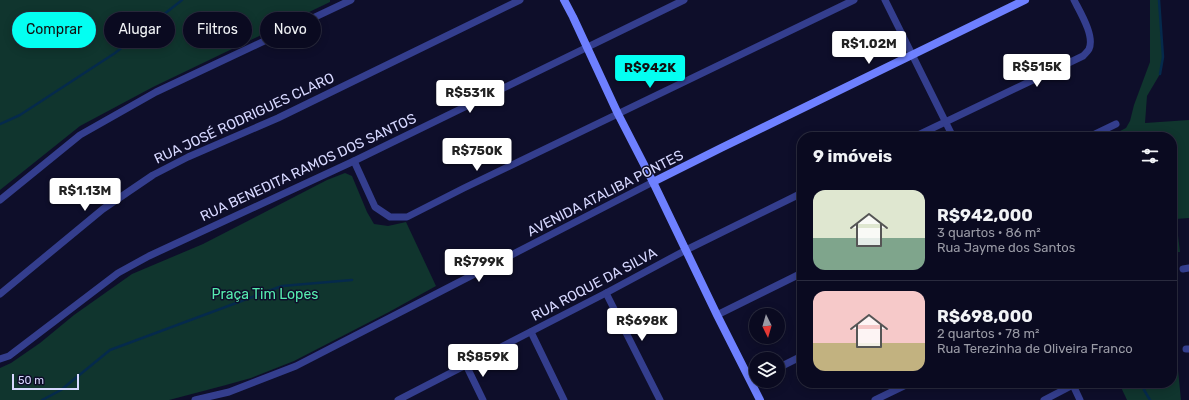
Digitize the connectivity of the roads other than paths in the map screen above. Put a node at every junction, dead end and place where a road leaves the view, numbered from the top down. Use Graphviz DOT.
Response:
graph roads {
  1 [pos="351,0"];
  2 [pos="520,0"];
  3 [pos="564,0"];
  4 [pos="684,0"];
  5 [pos="854,0"];
  6 [pos="885,0"];
  7 [pos="1025,0"];
  8 [pos="1074,0"];
  9 [pos="587,46"];
  10 [pos="912,56"];
  11 [pos="618,114"];
  12 [pos="946,121"];
  13 [pos="1116,124"];
  14 [pos="924,132"];
  15 [pos="951,132"];
  16 [pos="1099,132"];
  17 [pos="354,161"];
  18 [pos="653,182"];
  19 [pos="797,195"];
  20 [pos="0,200"];
  21 [pos="686,250"];
  22 [pos="797,275"];
  23 [pos="606,293"];
  24 [pos="0,294"];
  25 [pos="717,315"];
  26 [pos="531,332"];
  27 [pos="797,358"];
  28 [pos="0,359"];
  29 [pos="785,364"];
  30 [pos="466,366"];
  31 [pos="749,371"];
  32 [pos="756,388"];
  33 [pos="900,388"];
  34 [pos="1065,388"];
  35 [pos="1074,388"];
  36 [pos="195,400"];
  37 [pos="400,400"];
  38 [pos="483,400"];
  39 [pos="564,400"];
  40 [pos="660,400"];
  41 [pos="760,400"];
  42 [pos="875,400"];
  43 [pos="1044,400"];
  44 [pos="1080,400"];
  1 -- 20 [label="street"];
  2 -- 24 [label="street, RUA JOSÉ RODRIGUES CLARO"];
  3 -- 9 [label="street"];
  4 -- 9 [label="street, RUA BENEDITA RAMOS DOS SANTOS"];
  5 -- 11 [label="street"];
  6 -- 10 [label="street"];
  7 -- 10 [label="street, AVENIDA ATALIBA PONTES"];
  8 -- 12 [label="street"];
  9 -- 11 [label="street"];
  9 -- 17 [label="street, RUA BENEDITA RAMOS DOS SANTOS"];
  10 -- 12 [label="street"];
  10 -- 18 [label="street, AVENIDA ATALIBA PONTES"];
  11 -- 17 [label="street"];
  11 -- 18 [label="street"];
  12 -- 14 [label="street"];
  12 -- 15 [label="street"];
  13 -- 16 [label="street"];
  17 -- 28 [label="street, RUA BENEDITA RAMOS DOS SANTOS"];
  18 -- 21 [label="street"];
  18 -- 36 [label="street, AVENIDA ATALIBA PONTES"];
  19 -- 21 [label="street, RUA ROQUE DA SILVA"];
  21 -- 23 [label="street, RUA ROQUE DA SILVA"];
  21 -- 25 [label="street"];
  22 -- 25 [label="street"];
  23 -- 26 [label="street, RUA ROQUE DA SILVA"];
  23 -- 40 [label="street"];
  25 -- 31 [label="street"];
  26 -- 30 [label="street, RUA ROQUE DA SILVA"];
  26 -- 39 [label="street"];
  27 -- 29 [label="street"];
  30 -- 37 [label="street, RUA ROQUE DA SILVA"];
  30 -- 38 [label="street"];
  32 -- 41 [label="street"];
  33 -- 42 [label="street"];
  34 -- 43 [label="street"];
  35 -- 44 [label="street"];
}
